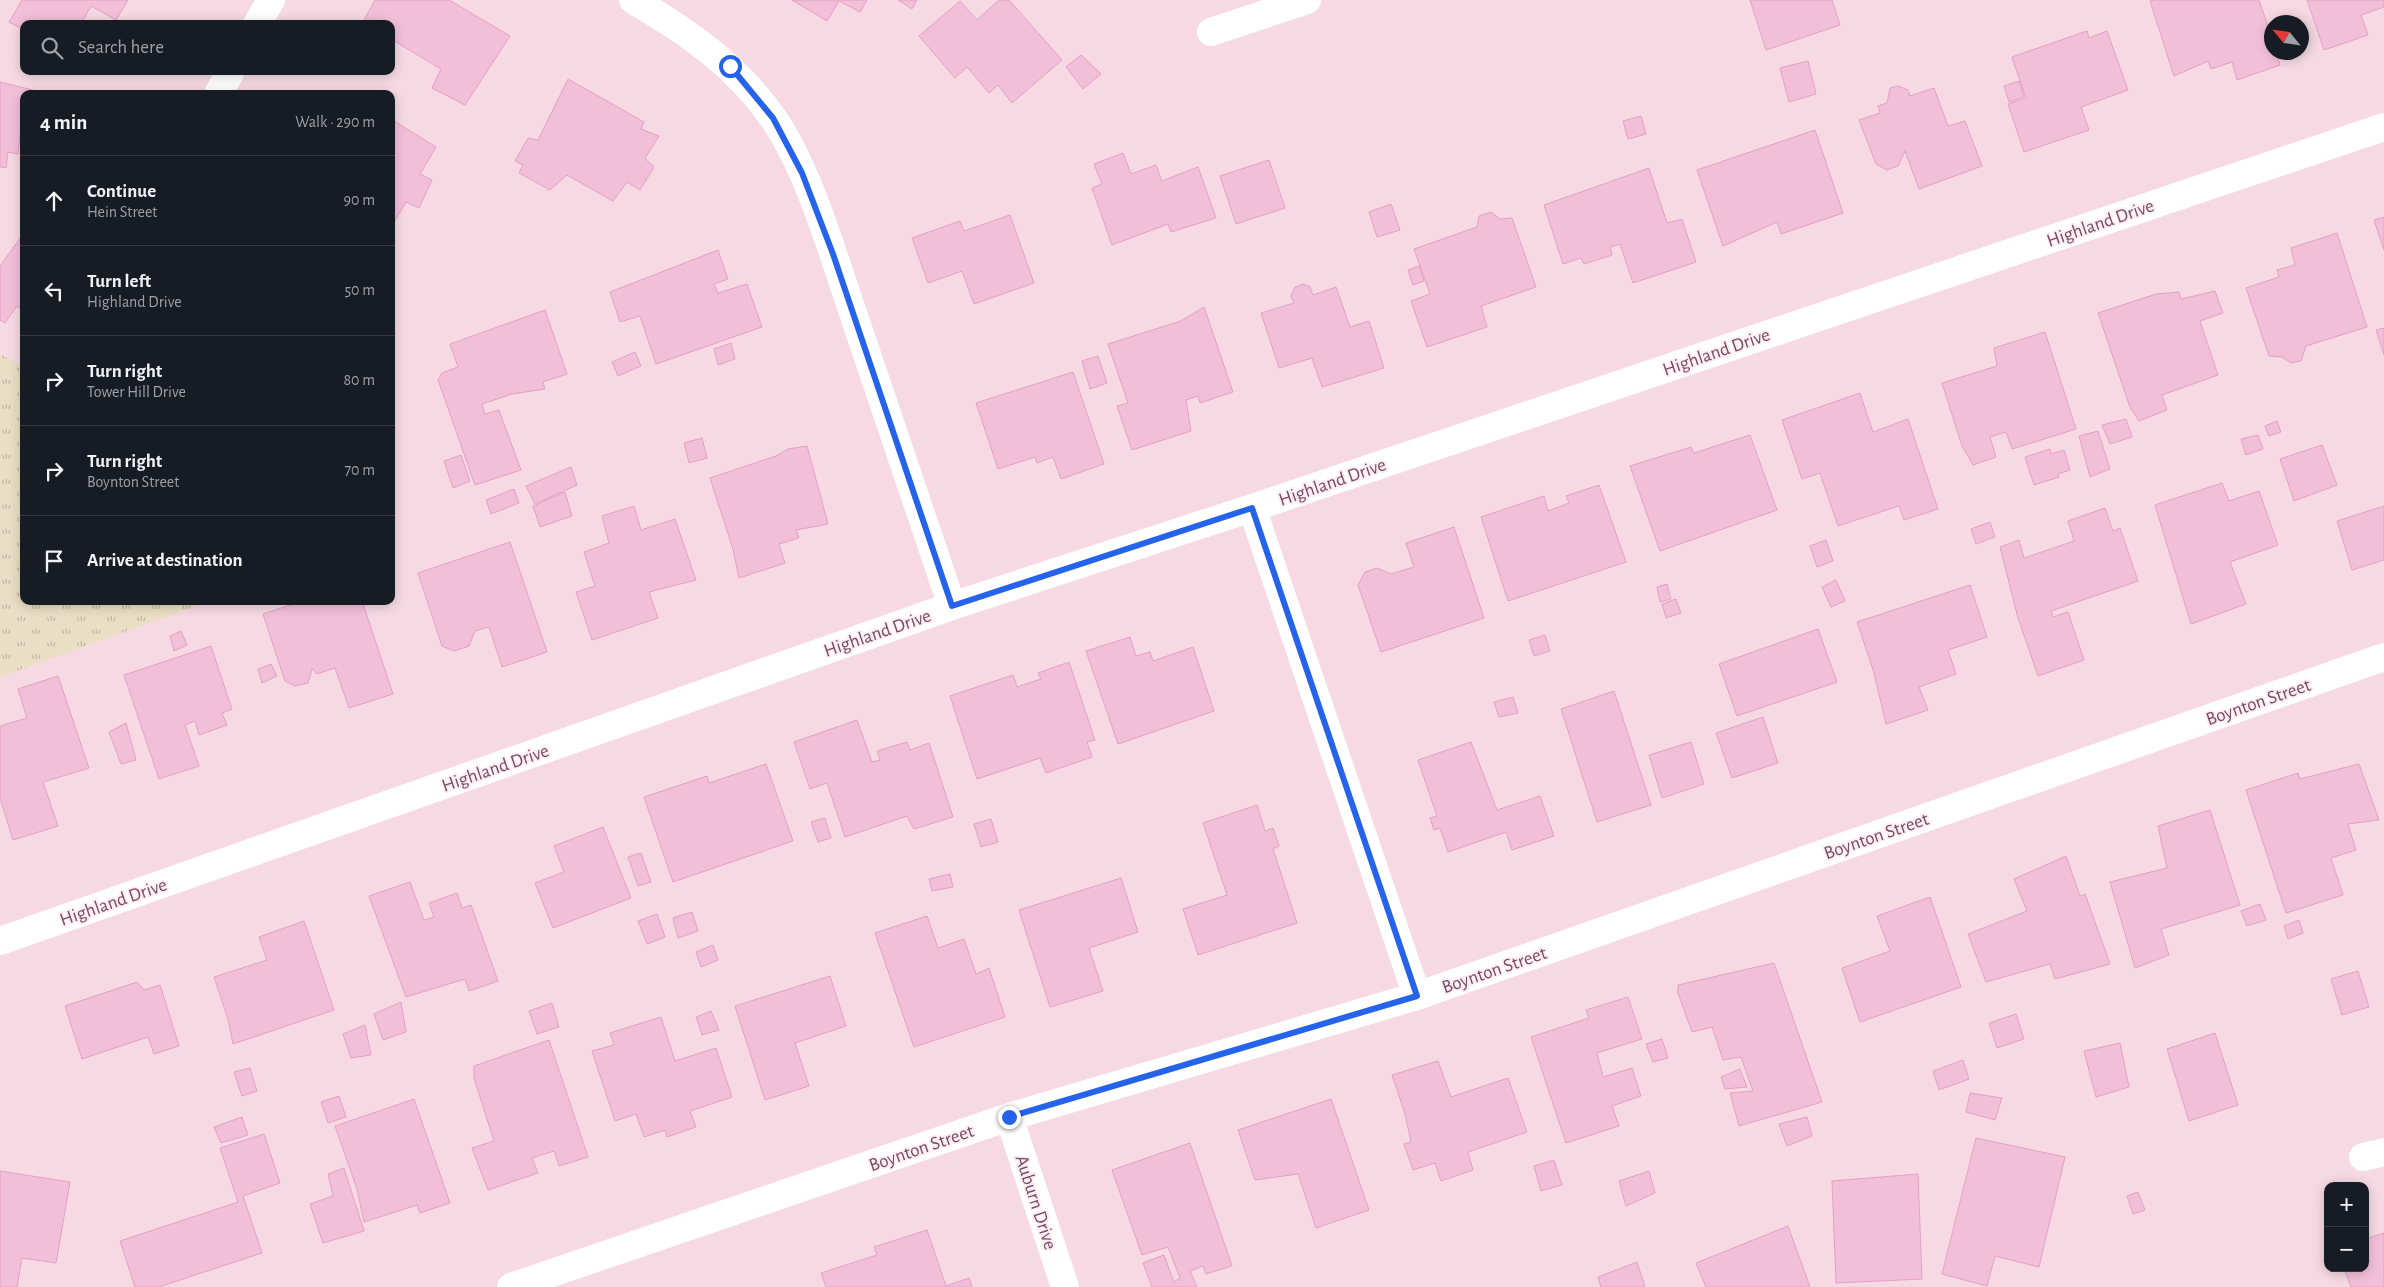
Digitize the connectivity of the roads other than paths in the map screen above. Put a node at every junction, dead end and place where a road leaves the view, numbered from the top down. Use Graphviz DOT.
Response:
graph roads {
  1 [pos="271,0"];
  2 [pos="633,0"];
  3 [pos="1307,0"];
  4 [pos="259,20"];
  5 [pos="1211,32"];
  6 [pos="229,75"];
  7 [pos="220,90"];
  8 [pos="2384,127"];
  9 [pos="1252,508"];
  10 [pos="952,606"];
  11 [pos="2384,657"];
  12 [pos="0,941"];
  13 [pos="1417,996"];
  14 [pos="1009,1117"];
  15 [pos="511,1287"];
  16 [pos="1065,1287"];
  1 -- 4 [label="street"];
  2 -- 10 [label="street"];
  3 -- 5 [label="street"];
  6 -- 7 [label="street"];
  8 -- 9 [label="street, Highland Drive"];
  9 -- 10 [label="street, Highland Drive"];
  9 -- 13 [label="street"];
  10 -- 12 [label="street, Highland Drive"];
  11 -- 13 [label="street, Boynton Street"];
  13 -- 14 [label="street, Boynton Street"];
  14 -- 15 [label="street, Boynton Street"];
  14 -- 16 [label="street, Auburn Drive"];
}
